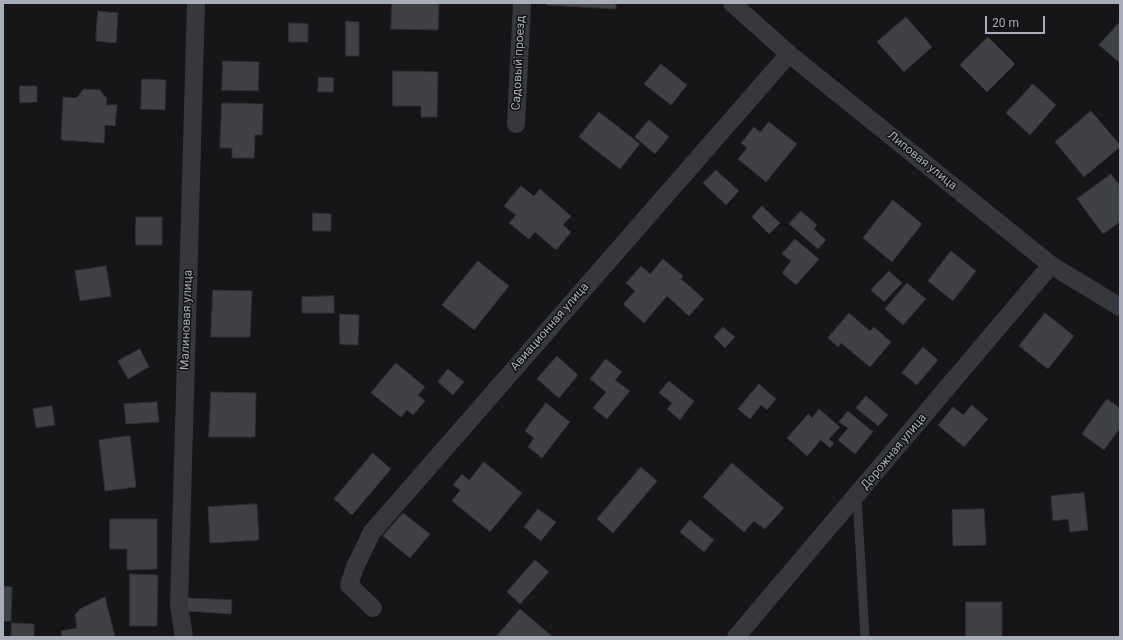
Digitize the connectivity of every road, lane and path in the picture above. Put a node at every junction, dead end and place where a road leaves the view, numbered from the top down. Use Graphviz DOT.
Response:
graph roads {
  1 [pos="196,3"];
  2 [pos="522,3"];
  3 [pos="732,3"];
  4 [pos="789,54"];
  5 [pos="516,124"];
  6 [pos="1051,265"];
  7 [pos="1120,307"];
  8 [pos="857,495"];
  9 [pos="373,608"];
  10 [pos="184,637"];
  11 [pos="736,637"];
  12 [pos="866,637"];
  1 -- 10 [label="street, Малиновая улица"];
  2 -- 5 [label="street, Садовый проезд"];
  3 -- 4 [label="street, Липовая улица"];
  4 -- 6 [label="street, Липовая улица"];
  4 -- 9 [label="street, Авиационная улица"];
  6 -- 7 [label="street, Липовая улица"];
  6 -- 8 [label="street, Дорожная улица"];
  8 -- 11 [label="street, Дорожная улица"];
  8 -- 12 [label="lane"];
}
